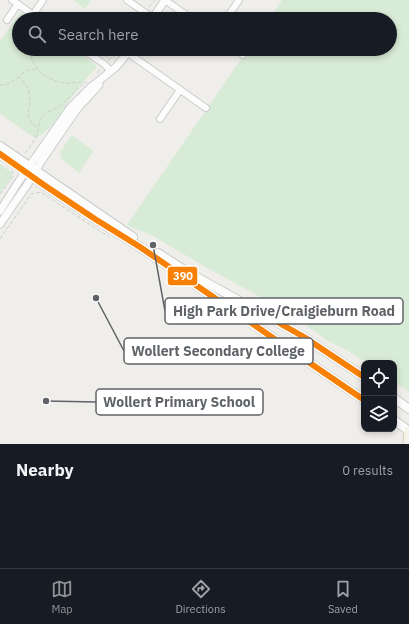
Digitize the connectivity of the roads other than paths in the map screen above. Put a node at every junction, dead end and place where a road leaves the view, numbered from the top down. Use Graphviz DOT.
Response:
graph roads {
  1 [pos="12,0"];
  2 [pos="43,0"];
  3 [pos="127,0"];
  4 [pos="165,0"];
  5 [pos="239,0"];
  6 [pos="18,4"];
  7 [pos="12,12"];
  8 [pos="29,12"];
  9 [pos="35,12"];
  10 [pos="144,12"];
  11 [pos="156,12"];
  12 [pos="182,12"];
  13 [pos="231,12"];
  14 [pos="12,13"];
  15 [pos="7,20"];
  16 [pos="92,56"];
  17 [pos="124,56"];
  18 [pos="135,56"];
  19 [pos="111,71"];
  20 [pos="180,90"];
  21 [pos="206,108"];
  22 [pos="160,119"];
  23 [pos="0,146"];
  24 [pos="0,154"];
  25 [pos="31,171"];
  26 [pos="0,211"];
  27 [pos="0,224"];
  28 [pos="361,375"];
  29 [pos="361,398"];
  30 [pos="397,400"];
  31 [pos="408,407"];
  32 [pos="397,422"];
  33 [pos="409,431"];
  34 [pos="408,444"];
  1 -- 6 [label="street"];
  2 -- 9 [label="street"];
  3 -- 10 [label="street"];
  4 -- 11 [label="street"];
  4 -- 12 [label="street"];
  5 -- 13 [label="street"];
  6 -- 7 [label="street"];
  6 -- 8 [label="street"];
  14 -- 15 [label="street"];
  16 -- 19 [label="street"];
  17 -- 19 [label="street"];
  18 -- 20 [label="street"];
  19 -- 25 [label="street"];
  20 -- 21 [label="street"];
  20 -- 22 [label="street"];
  23 -- 25 [label="main road"];
  24 -- 25 [label="main road"];
  25 -- 26 [label="street"];
  25 -- 27 [label="street"];
  25 -- 28 [label="main road"];
  25 -- 29 [label="main road"];
  30 -- 31 [label="main road"];
  32 -- 33 [label="main road"];
  33 -- 34 [label="main road"];
}
